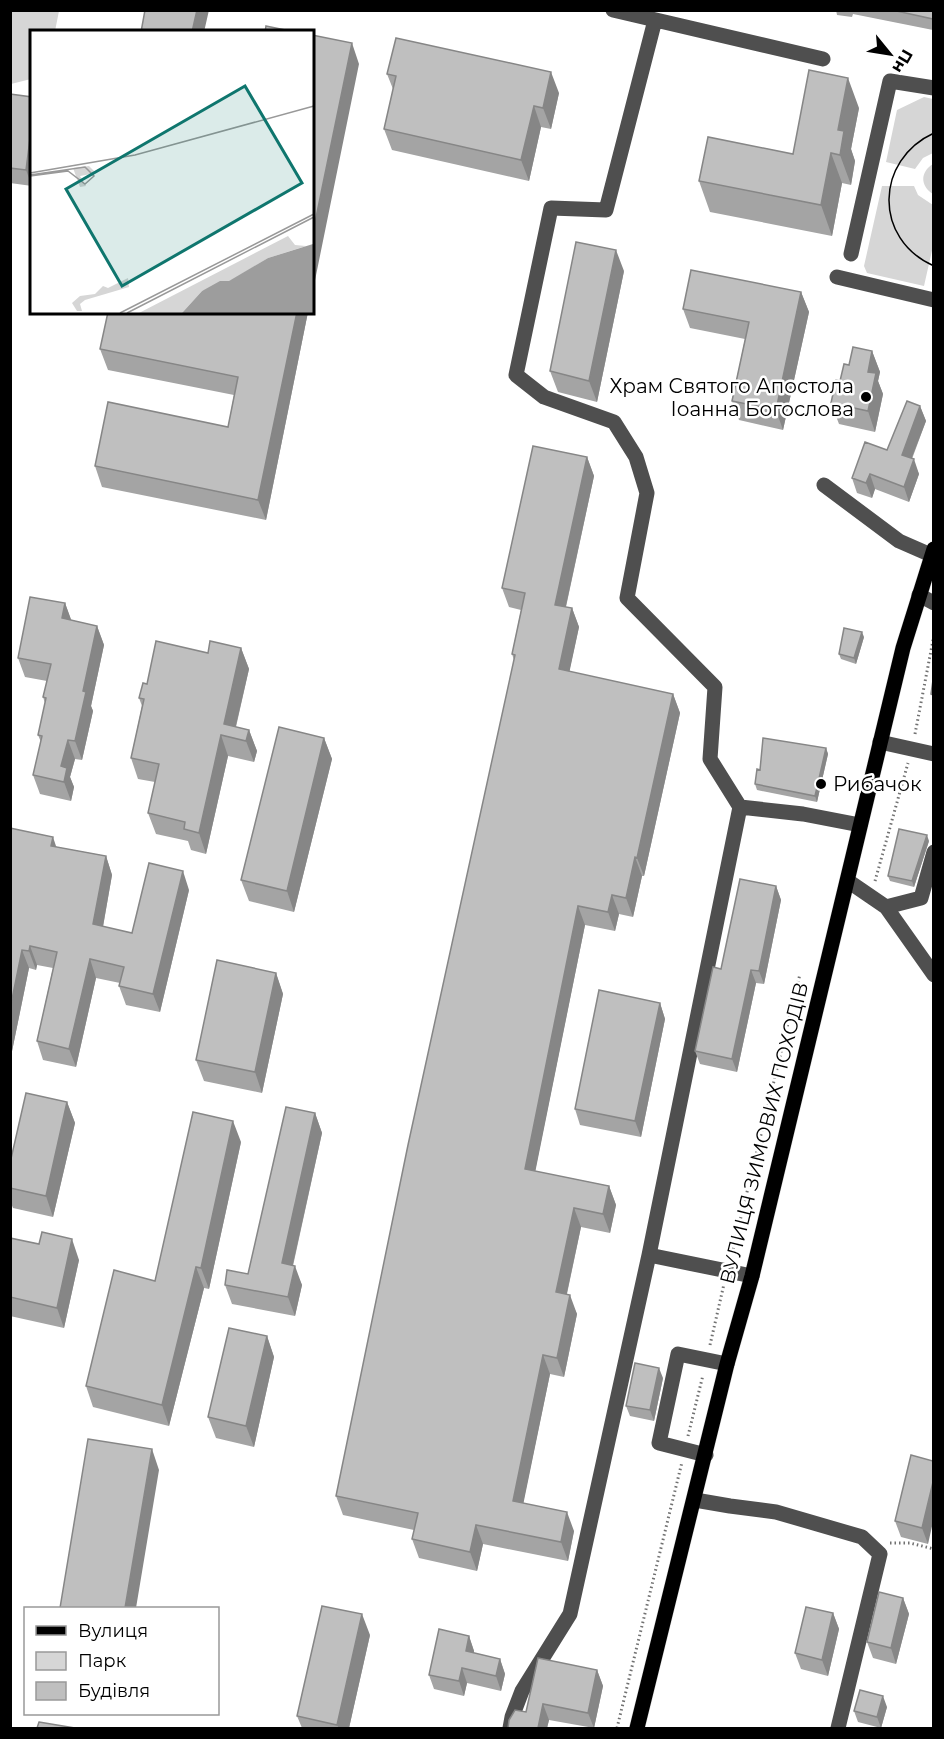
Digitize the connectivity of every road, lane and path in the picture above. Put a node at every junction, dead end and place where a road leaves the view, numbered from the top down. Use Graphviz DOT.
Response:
graph roads {
  1 [pos="613,10"];
  2 [pos="655,20"];
  3 [pos="823,58"];
  4 [pos="933,88"];
  5 [pos="851,254"];
  6 [pos="837,277"];
  7 [pos="933,300"];
  8 [pos="824,485"];
  9 [pos="932,552"];
  10 [pos="919,596"];
  11 [pos="933,603"];
  12 [pos="933,635"];
  13 [pos="880,742"];
  14 [pos="912,749"];
  15 [pos="933,754"];
  16 [pos="740,807"];
  17 [pos="860,825"];
  18 [pos="933,852"];
  19 [pos="848,881"];
  20 [pos="872,896"];
  21 [pos="927,898"];
  22 [pos="886,907"];
  23 [pos="933,975"];
  24 [pos="649,1255"];
  25 [pos="752,1276"];
  26 [pos="727,1364"];
  27 [pos="706,1455"];
  28 [pos="695,1500"];
  29 [pos="862,1536"];
  30 [pos="933,1549"];
  31 [pos="510,1728"];
  32 [pos="637,1728"];
  33 [pos="838,1728"];
  1 -- 2 [label="lane"];
  2 -- 3 [label="lane"];
  2 -- 16 [label="lane"];
  4 -- 5 [label="lane"];
  6 -- 7 [label="lane"];
  8 -- 9 [label="lane"];
  9 -- 10 [label="main road, ВУЛИЦЯ ЗИМОВИХ ПОХОДІВ"];
  10 -- 11 [label="lane"];
  10 -- 13 [label="main road, ВУЛИЦЯ ЗИМОВИХ ПОХОДІВ"];
  12 -- 14 [label="path"];
  13 -- 14 [label="lane"];
  13 -- 17 [label="main road, ВУЛИЦЯ ЗИМОВИХ ПОХОДІВ"];
  14 -- 15 [label="lane"];
  14 -- 20 [label="path"];
  16 -- 17 [label="lane"];
  16 -- 24 [label="lane"];
  17 -- 19 [label="main road, ВУЛИЦЯ ЗИМОВИХ ПОХОДІВ"];
  18 -- 21 [label="lane"];
  19 -- 20 [label="lane"];
  19 -- 25 [label="main road, ВУЛИЦЯ ЗИМОВИХ ПОХОДІВ"];
  20 -- 22 [label="lane"];
  21 -- 22 [label="lane"];
  22 -- 23 [label="lane"];
  24 -- 25 [label="lane"];
  24 -- 31 [label="lane"];
  25 -- 26 [label="main road, ВУЛИЦЯ ЗИМОВИХ ПОХОДІВ"];
  26 -- 27 [label="main road, ВУЛИЦЯ ЗИМОВИХ ПОХОДІВ"];
  26 -- 27 [label="lane"];
  27 -- 28 [label="main road, ВУЛИЦЯ ЗИМОВИХ ПОХОДІВ"];
  28 -- 29 [label="lane"];
  28 -- 32 [label="main road, ВУЛИЦЯ ЗИМОВИХ ПОХОДІВ"];
  29 -- 30 [label="path"];
  29 -- 33 [label="lane"];
}
